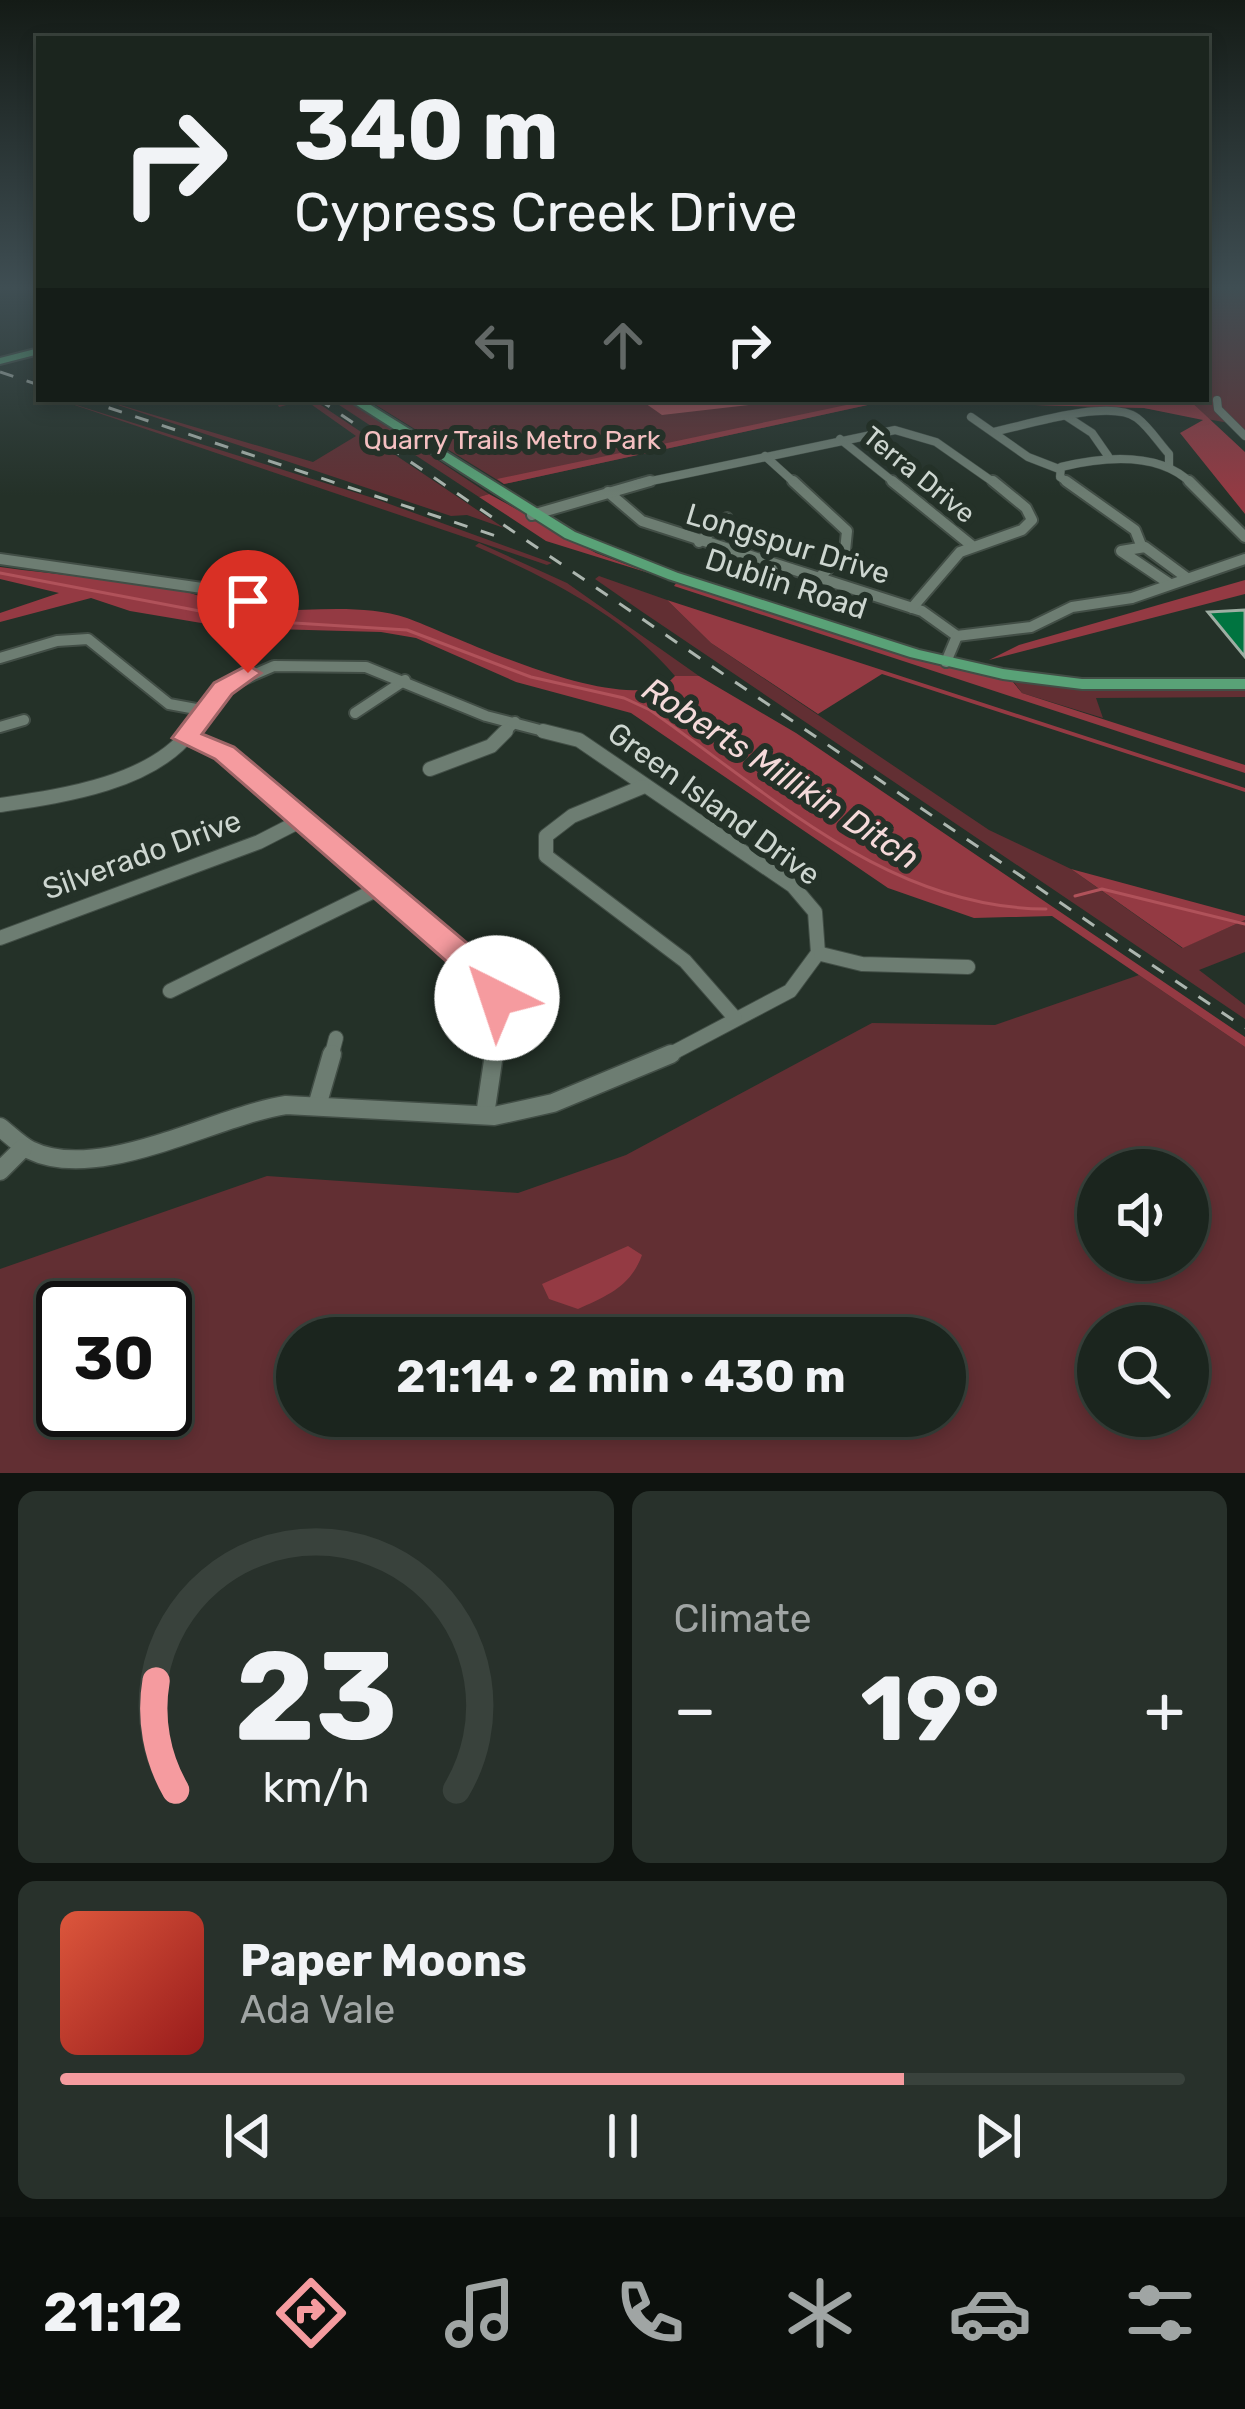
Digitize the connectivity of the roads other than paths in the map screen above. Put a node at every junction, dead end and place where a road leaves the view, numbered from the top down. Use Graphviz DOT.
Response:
graph roads {
  1 [pos="1217,400"];
  2 [pos="358,402"];
  3 [pos="1066,416"];
  4 [pos="971,417"];
  5 [pos="994,432"];
  6 [pos="1245,436"];
  7 [pos="840,439"];
  8 [pos="765,456"];
  9 [pos="1108,456"];
  10 [pos="1169,467"];
  11 [pos="1059,469"];
  12 [pos="608,492"];
  13 [pos="532,515"];
  14 [pos="727,518"];
  15 [pos="1245,537"];
  16 [pos="699,542"];
  17 [pos="971,544"];
  18 [pos="1141,545"];
  19 [pos="0,559"];
  20 [pos="1245,559"];
  21 [pos="818,578"];
  22 [pos="1187,578"];
  23 [pos="1170,584"];
  24 [pos="230,592"];
  25 [pos="912,608"];
  26 [pos="957,636"];
  27 [pos="0,658"];
  28 [pos="946,662"];
  29 [pos="405,680"];
  30 [pos="1245,684"];
  31 [pos="207,711"];
  32 [pos="355,713"];
  33 [pos="24,720"];
  34 [pos="515,722"];
  35 [pos="0,727"];
  36 [pos="186,738"];
  37 [pos="430,769"];
  38 [pos="642,787"];
  39 [pos="0,805"];
  40 [pos="302,820"];
  41 [pos="528,838"];
  42 [pos="545,838"];
  43 [pos="380,888"];
  44 [pos="0,938"];
  45 [pos="821,954"];
  46 [pos="968,967"];
  47 [pos="170,991"];
  48 [pos="735,1018"];
  49 [pos="336,1038"];
  50 [pos="317,1106"];
  51 [pos="485,1115"];
  52 [pos="2,1130"];
  53 [pos="23,1148"];
  54 [pos="0,1171"];
  1 -- 6 [label="street"];
  2 -- 13 [label="main road, Dublin Road"];
  3 -- 5 [label="street"];
  3 -- 9 [label="street"];
  3 -- 10 [label="street"];
  4 -- 5 [label="street"];
  5 -- 11 [label="street"];
  7 -- 8 [label="street"];
  7 -- 17 [label="street, Terra Drive"];
  7 -- 17 [label="street"];
  8 -- 12 [label="street"];
  8 -- 21 [label="street"];
  9 -- 10 [label="street"];
  9 -- 11 [label="street"];
  10 -- 15 [label="street"];
  11 -- 18 [label="street"];
  12 -- 13 [label="street"];
  12 -- 16 [label="street, Longspur Drive"];
  13 -- 28 [label="main road, Dublin Road"];
  14 -- 16 [label="street"];
  16 -- 21 [label="street, Longspur Drive"];
  17 -- 25 [label="street"];
  18 -- 22 [label="street"];
  18 -- 23 [label="street"];
  19 -- 24 [label="street"];
  20 -- 22 [label="street"];
  21 -- 25 [label="street, Longspur Drive"];
  22 -- 23 [label="street"];
  23 -- 26 [label="street"];
  25 -- 26 [label="street, Longspur Drive"];
  26 -- 28 [label="street"];
  27 -- 31 [label="street"];
  28 -- 30 [label="main road, Dublin Road"];
  29 -- 31 [label="street, Green Island Drive"];
  29 -- 32 [label="street"];
  29 -- 34 [label="street, Green Island Drive"];
  31 -- 36 [label="street"];
  33 -- 35 [label="street"];
  34 -- 37 [label="street"];
  34 -- 38 [label="street, Green Island Drive"];
  36 -- 39 [label="street"];
  36 -- 40 [label="street"];
  38 -- 42 [label="street"];
  38 -- 45 [label="street, Green Island Drive"];
  40 -- 43 [label="street"];
  40 -- 44 [label="street, Silverado Drive"];
  41 -- 42 [label="street"];
  42 -- 48 [label="street"];
  43 -- 47 [label="street"];
  43 -- 51 [label="street"];
  45 -- 46 [label="street"];
  45 -- 48 [label="street"];
  48 -- 51 [label="street"];
  49 -- 50 [label="street"];
  50 -- 51 [label="street"];
  50 -- 53 [label="street"];
  52 -- 53 [label="street"];
  53 -- 54 [label="street"];
}
